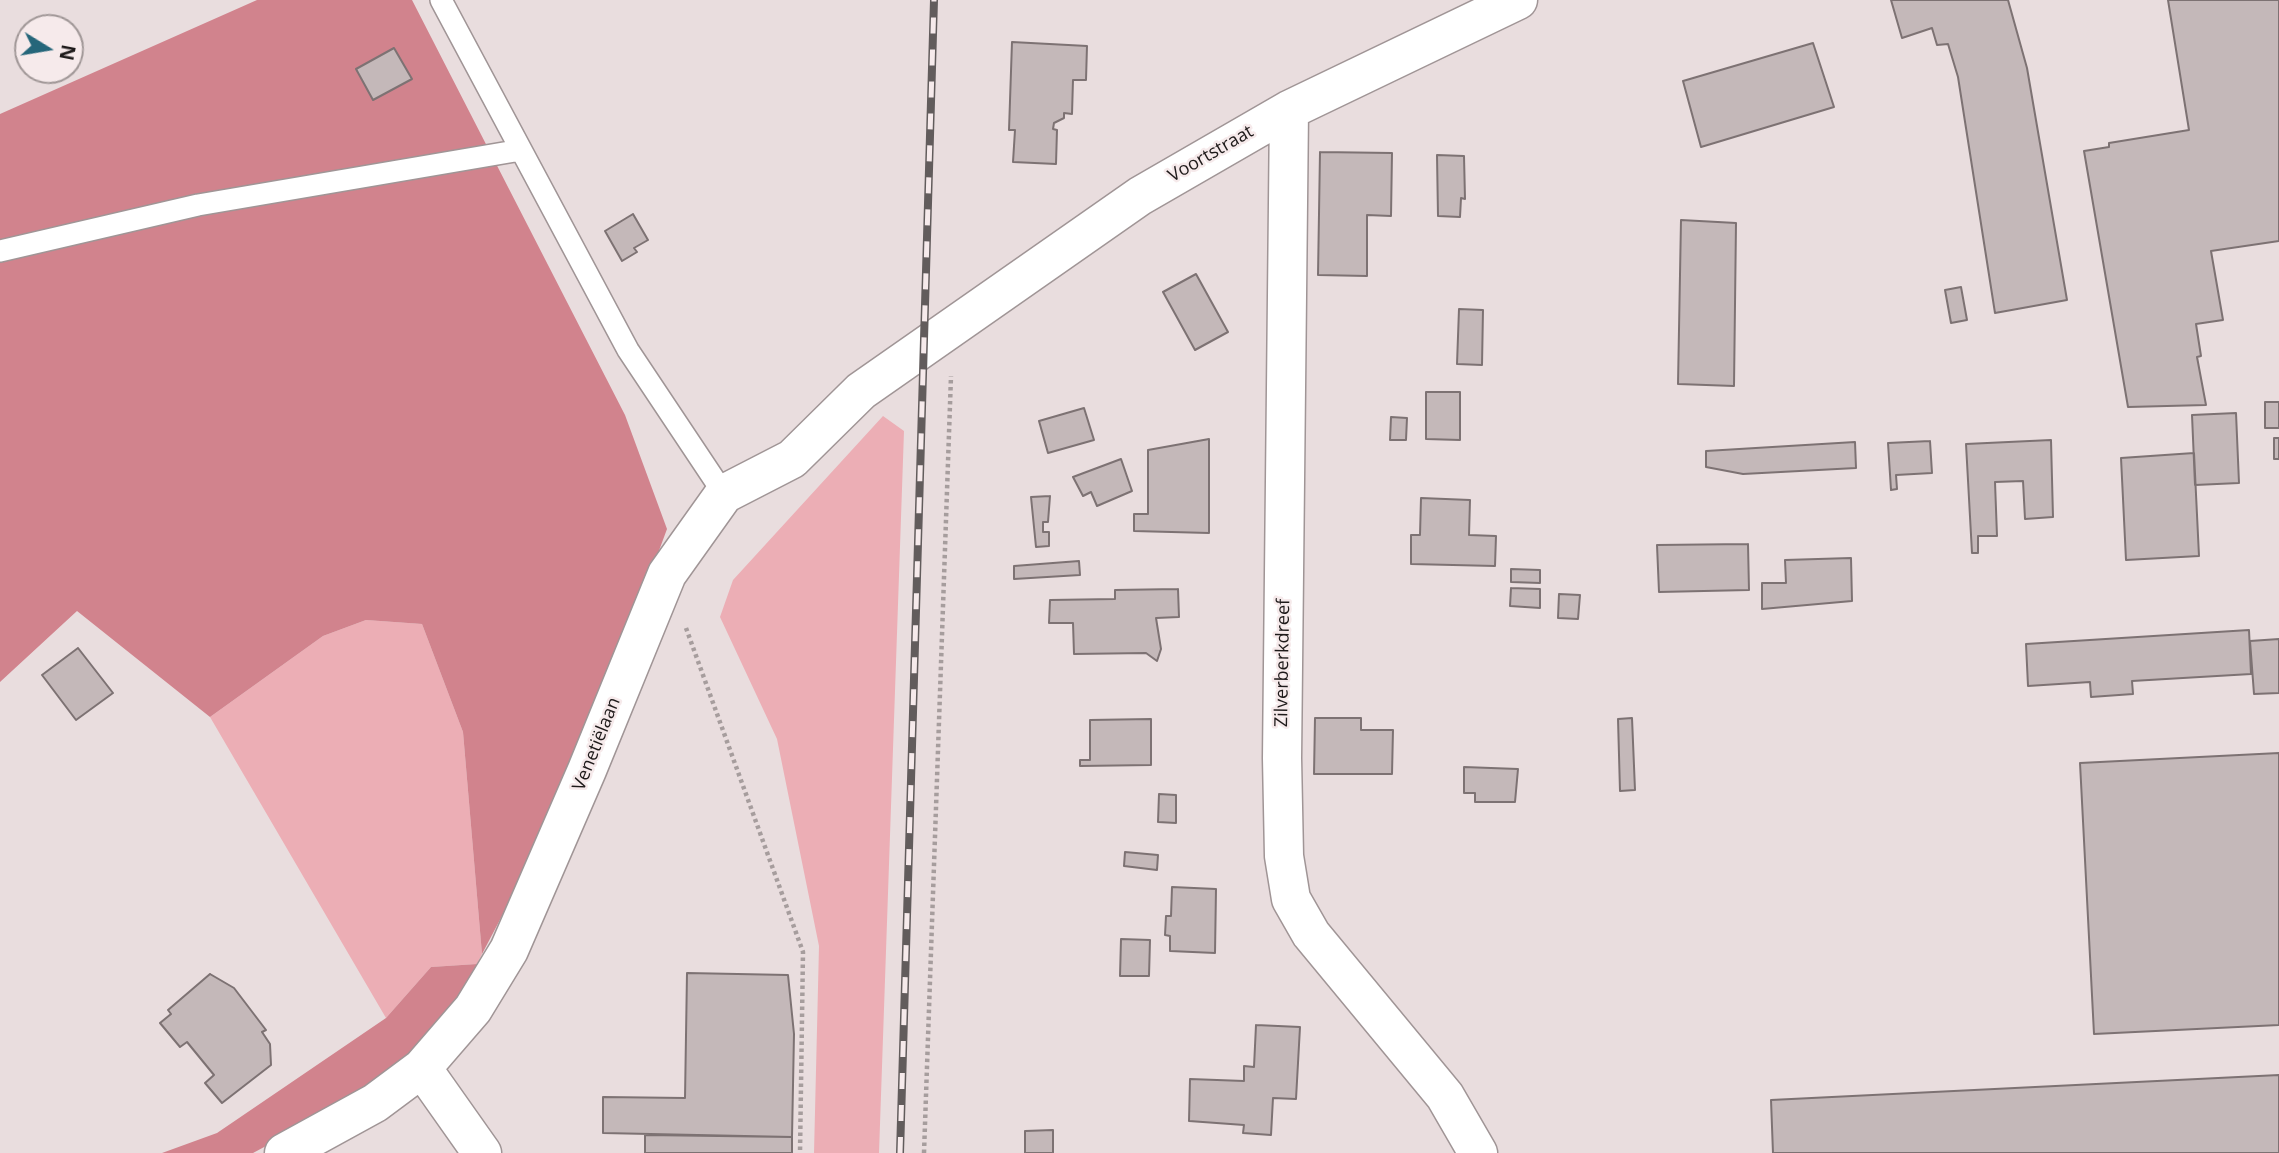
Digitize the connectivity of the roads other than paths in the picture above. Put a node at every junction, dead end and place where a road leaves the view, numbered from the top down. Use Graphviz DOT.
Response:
graph roads {
  1 [pos="441,0"];
  2 [pos="1518,0"];
  3 [pos="1289,110"];
  4 [pos="522,150"];
  5 [pos="0,251"];
  6 [pos="938,335"];
  7 [pos="724,494"];
  8 [pos="422,1068"];
  9 [pos="284,1153"];
  10 [pos="482,1153"];
  11 [pos="1478,1153"];
  1 -- 4 [label="lane"];
  2 -- 3 [label="street, Voortstraat"];
  3 -- 6 [label="street, Voortstraat"];
  3 -- 11 [label="street, Zilverberkdreef"];
  4 -- 5 [label="lane"];
  4 -- 7 [label="lane"];
  6 -- 7 [label="street, Venetiëlaan"];
  7 -- 8 [label="street, Venetiëlaan"];
  8 -- 9 [label="street, Venetiëlaan"];
  8 -- 10 [label="street"];
}
